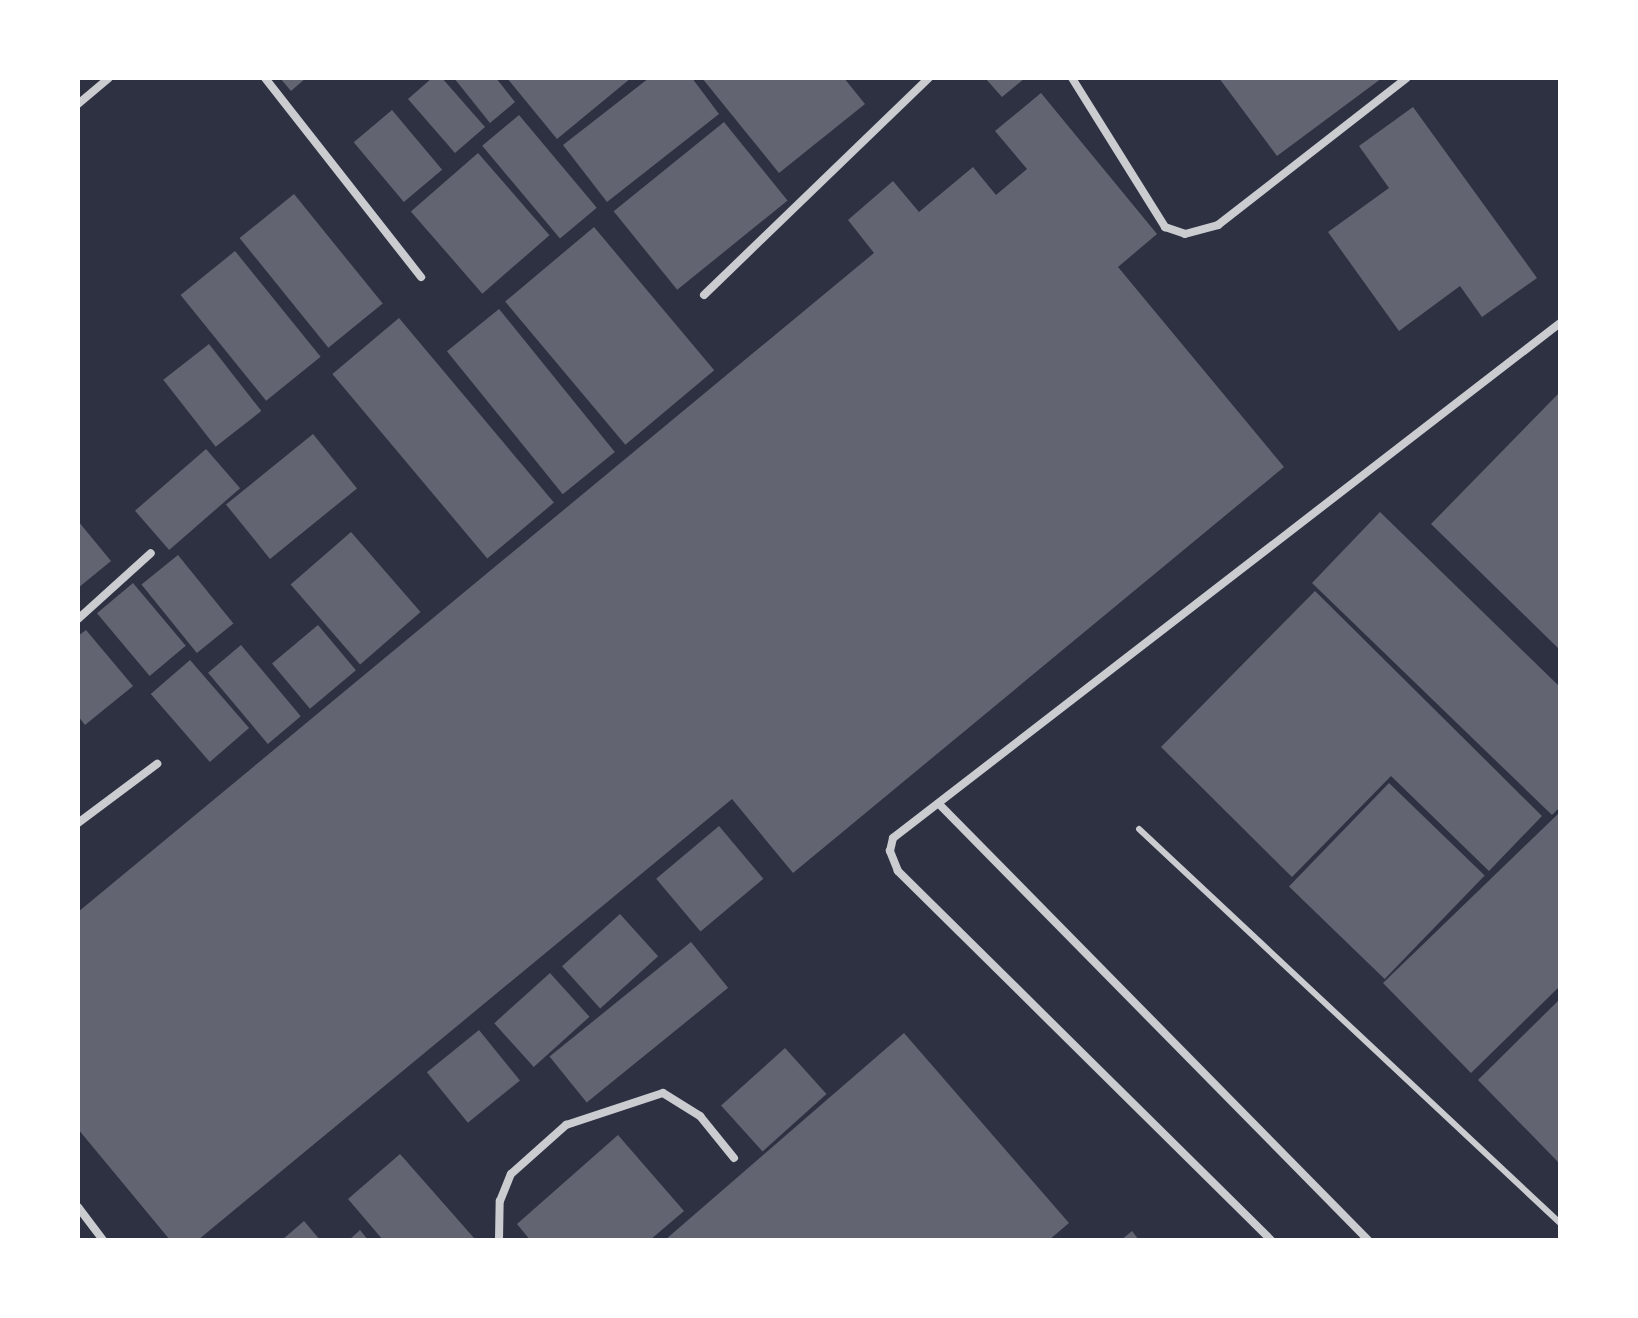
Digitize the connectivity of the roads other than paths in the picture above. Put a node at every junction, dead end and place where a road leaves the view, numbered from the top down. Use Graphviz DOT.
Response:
graph roads {
  1 [pos="109,78"];
  2 [pos="265,78"];
  3 [pos="929,78"];
  4 [pos="1072,78"];
  5 [pos="1407,78"];
  6 [pos="78,104"];
  7 [pos="421,277"];
  8 [pos="704,295"];
  9 [pos="1560,323"];
  10 [pos="151,553"];
  11 [pos="78,619"];
  12 [pos="157,764"];
  13 [pos="939,804"];
  14 [pos="78,823"];
  15 [pos="1139,829"];
  16 [pos="734,1158"];
  17 [pos="78,1207"];
  18 [pos="1560,1223"];
  19 [pos="1364,1236"];
  20 [pos="103,1240"];
  21 [pos="499,1240"];
  22 [pos="1271,1240"];
  23 [pos="1353,1240"];
  1 -- 6 [label="street"];
  2 -- 7 [label="street"];
  3 -- 8 [label="street"];
  4 -- 5 [label="street"];
  9 -- 13 [label="street"];
  10 -- 11 [label="street"];
  12 -- 14 [label="street"];
  13 -- 19 [label="street"];
  13 -- 22 [label="street"];
  15 -- 18 [label="lane"];
  16 -- 21 [label="street"];
  17 -- 20 [label="street"];
  19 -- 23 [label="street"];
}
